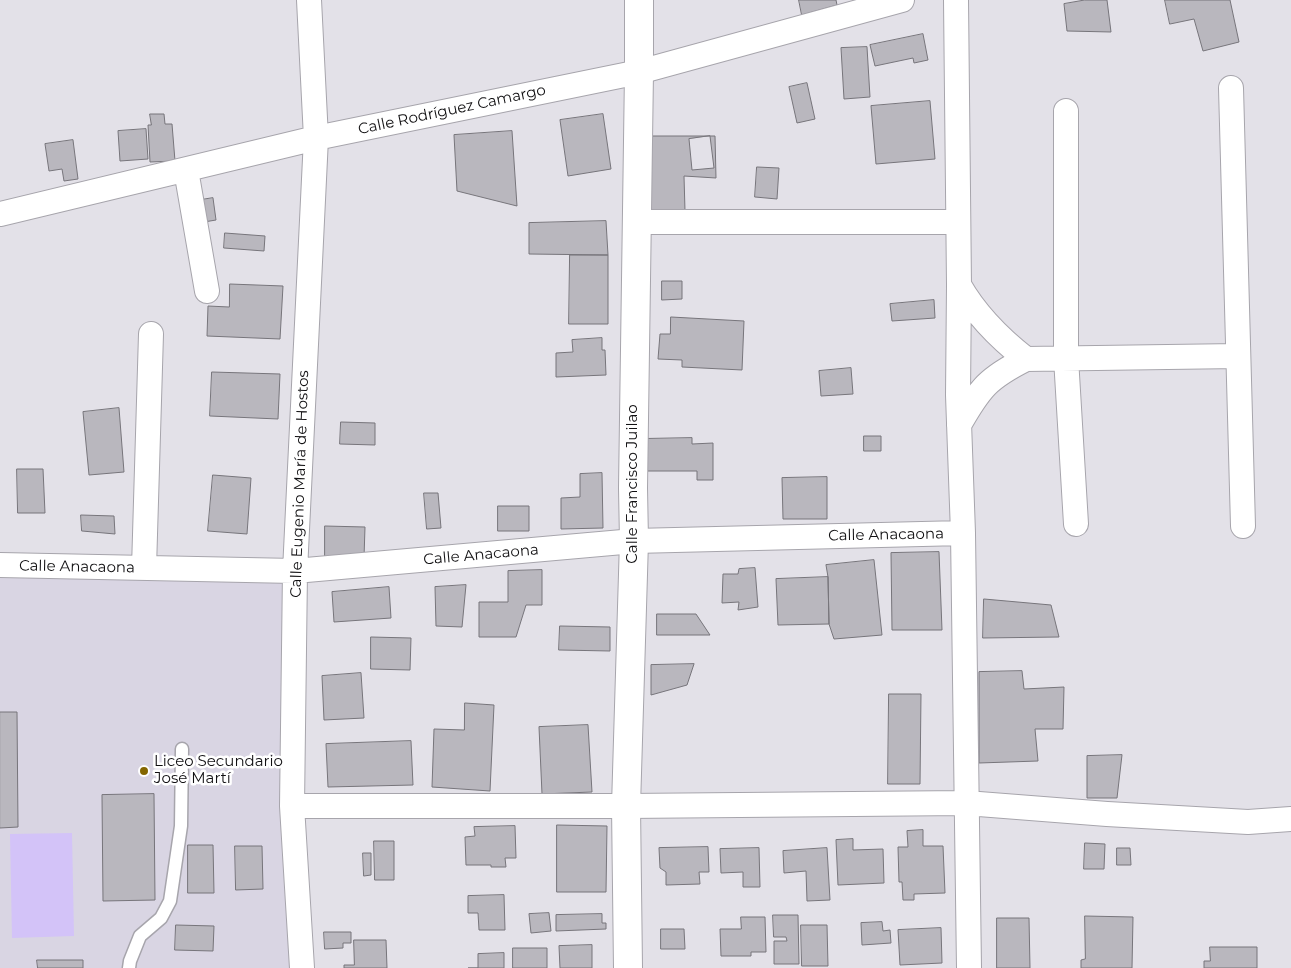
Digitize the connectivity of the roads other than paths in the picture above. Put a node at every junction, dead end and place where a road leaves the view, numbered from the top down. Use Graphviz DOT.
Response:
graph roads {
  1 [pos="309,0"];
  2 [pos="639,0"];
  3 [pos="902,0"];
  4 [pos="956,0"];
  5 [pos="640,72"];
  6 [pos="1231,88"];
  7 [pos="1066,111"];
  8 [pos="316,138"];
  9 [pos="186,170"];
  10 [pos="0,214"];
  11 [pos="637,222"];
  12 [pos="958,222"];
  13 [pos="959,285"];
  14 [pos="207,291"];
  15 [pos="151,334"];
  16 [pos="1238,356"];
  17 [pos="1066,358"];
  18 [pos="1026,359"];
  19 [pos="958,426"];
  20 [pos="1076,524"];
  21 [pos="1242,526"];
  22 [pos="963,533"];
  23 [pos="634,541"];
  24 [pos="0,565"];
  25 [pos="144,568"];
  26 [pos="296,571"];
  27 [pos="182,749"];
  28 [pos="966,803"];
  29 [pos="292,806"];
  30 [pos="626,806"];
  31 [pos="1291,819"];
  32 [pos="129,968"];
  33 [pos="302,968"];
  34 [pos="628,968"];
  35 [pos="969,968"];
  1 -- 8 [label="street, Calle Eugenio María de Hostos"];
  2 -- 5 [label="street, Calle Francisco Juilao"];
  3 -- 5 [label="street, Calle Rodríguez Camargo"];
  4 -- 12 [label="street"];
  5 -- 8 [label="street, Calle Rodríguez Camargo"];
  5 -- 11 [label="street, Calle Francisco Juilao"];
  6 -- 16 [label="street"];
  7 -- 17 [label="street"];
  8 -- 9 [label="street, Calle Rodríguez Camargo"];
  8 -- 26 [label="street, Calle Eugenio María de Hostos"];
  9 -- 10 [label="street, Calle Rodríguez Camargo"];
  9 -- 14 [label="street"];
  11 -- 12 [label="street"];
  11 -- 23 [label="street, Calle Francisco Juilao"];
  12 -- 13 [label="street"];
  13 -- 18 [label="street"];
  13 -- 19 [label="street"];
  15 -- 25 [label="street"];
  16 -- 17 [label="street"];
  16 -- 21 [label="street"];
  17 -- 18 [label="street"];
  17 -- 20 [label="street"];
  18 -- 19 [label="street"];
  19 -- 22 [label="street"];
  22 -- 23 [label="street, Calle Anacaona"];
  22 -- 28 [label="street"];
  23 -- 26 [label="street, Calle Anacaona"];
  23 -- 30 [label="street, Calle Francisco Juilao"];
  24 -- 25 [label="street, Calle Anacaona"];
  25 -- 26 [label="street, Calle Anacaona"];
  26 -- 29 [label="street, Calle Eugenio María de Hostos"];
  27 -- 32 [label="lane"];
  28 -- 30 [label="street"];
  28 -- 31 [label="street"];
  28 -- 35 [label="street"];
  29 -- 30 [label="street"];
  29 -- 33 [label="street, Calle Eugenio María de Hostos"];
  30 -- 34 [label="street, Calle Francisco Juilao"];
}
